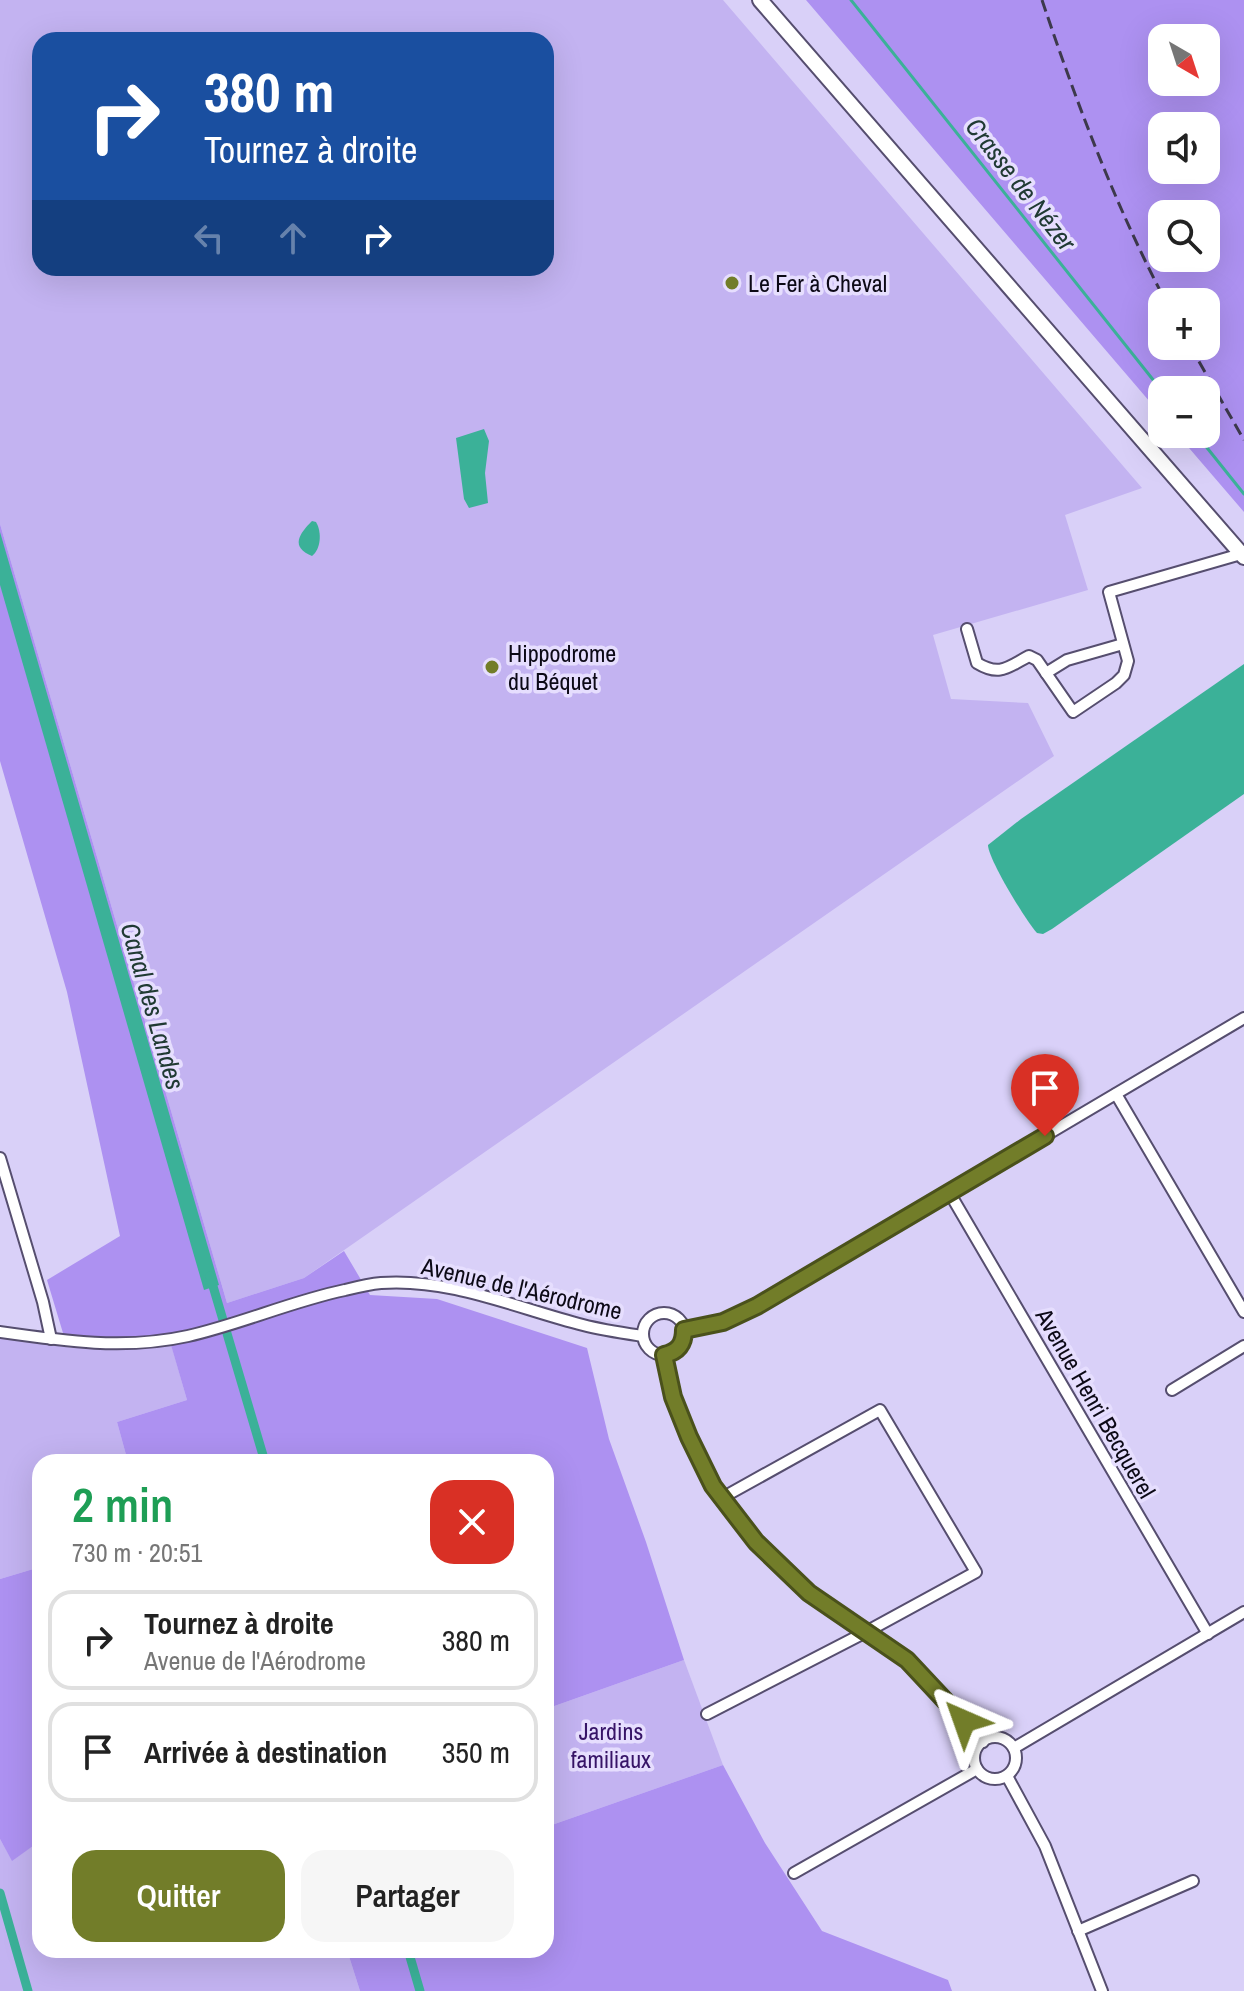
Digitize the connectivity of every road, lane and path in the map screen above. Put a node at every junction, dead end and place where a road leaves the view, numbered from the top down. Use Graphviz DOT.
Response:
graph roads {
  1 [pos="760,0"];
  2 [pos="1243,556"];
  3 [pos="967,629"];
  4 [pos="1123,644"];
  5 [pos="1046,673"];
  6 [pos="1244,1018"];
  7 [pos="1116,1094"];
  8 [pos="0,1158"];
  9 [pos="949,1192"];
  10 [pos="1244,1312"];
  11 [pos="684,1330"];
  12 [pos="0,1332"];
  13 [pos="643,1336"];
  14 [pos="51,1339"];
  15 [pos="1244,1346"];
  16 [pos="664,1355"];
  17 [pos="1172,1390"];
  18 [pos="720,1499"];
  19 [pos="1244,1612"];
  20 [pos="866,1632"];
  21 [pos="1208,1634"];
  22 [pos="707,1714"];
  23 [pos="983,1742"];
  24 [pos="1014,1748"];
  25 [pos="977,1769"];
  26 [pos="1007,1776"];
  27 [pos="794,1873"];
  28 [pos="1193,1881"];
  29 [pos="1078,1931"];
  30 [pos="1102,1991"];
  1 -- 2 [label="main road"];
  2 -- 4 [label="street"];
  3 -- 5 [label="street"];
  4 -- 5 [label="street"];
  4 -- 5 [label="street"];
  6 -- 7 [label="street"];
  7 -- 9 [label="street"];
  7 -- 10 [label="street"];
  8 -- 14 [label="street"];
  9 -- 11 [label="street"];
  9 -- 21 [label="street, Avenue Henri Becquerel"];
  11 -- 13 [label="street"];
  11 -- 16 [label="street"];
  12 -- 14 [label="street, Avenue de l'Aérodrome"];
  13 -- 14 [label="street, Avenue de l'Aérodrome"];
  13 -- 16 [label="street"];
  15 -- 17 [label="street"];
  16 -- 18 [label="street"];
  18 -- 20 [label="street"];
  18 -- 20 [label="street"];
  19 -- 21 [label="street"];
  20 -- 22 [label="street"];
  20 -- 23 [label="street"];
  21 -- 24 [label="street"];
  23 -- 24 [label="street"];
  23 -- 25 [label="street"];
  24 -- 26 [label="street"];
  25 -- 26 [label="street"];
  25 -- 27 [label="street"];
  26 -- 29 [label="street"];
  28 -- 29 [label="street"];
  29 -- 30 [label="street"];
}
